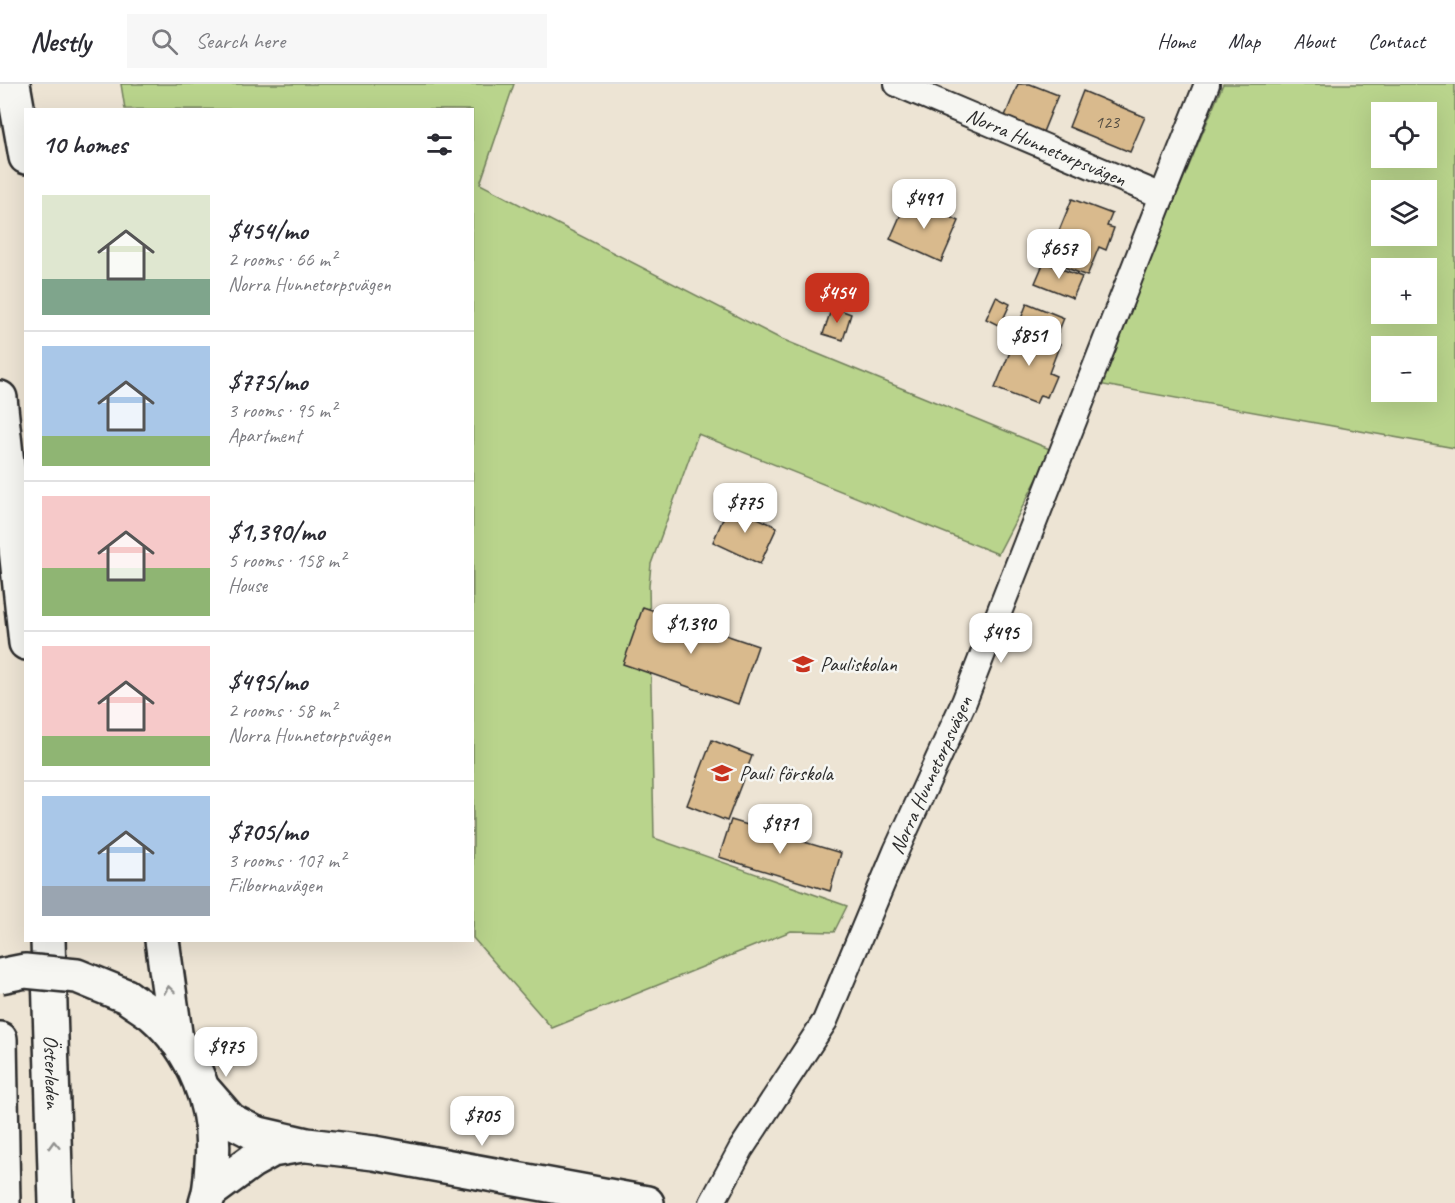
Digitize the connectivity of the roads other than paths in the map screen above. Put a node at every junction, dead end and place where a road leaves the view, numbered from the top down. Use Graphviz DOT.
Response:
graph roads {
  1 [pos="13,84"];
  2 [pos="897,84"];
  3 [pos="1207,84"];
  4 [pos="24,147"];
  5 [pos="1162,196"];
  6 [pos="0,398"];
  7 [pos="24,624"];
  8 [pos="48,942"];
  9 [pos="162,942"];
  10 [pos="0,976"];
  11 [pos="0,1039"];
  12 [pos="176,1040"];
  13 [pos="204,1090"];
  14 [pos="307,1145"];
  15 [pos="208,1198"];
  16 [pos="3,1203"];
  17 [pos="56,1203"];
  18 [pos="647,1203"];
  19 [pos="712,1203"];
  1 -- 4 [label="street"];
  2 -- 5 [label="street, Norra Hunnetorpsvägen"];
  3 -- 5 [label="street, Norra Hunnetorpsvägen"];
  5 -- 19 [label="street, Norra Hunnetorpsvägen"];
  6 -- 7 [label="street"];
  17 -- 8 [label="street, Österleden, one-way"];
  12 -- 9 [label="street, one-way"];
  10 -- 12 [label="street, bridge"];
  11 -- 16 [label="street"];
  12 -- 13 [label="street"];
  13 -- 14 [label="street"];
  13 -- 15 [label="street"];
  14 -- 15 [label="street"];
  14 -- 18 [label="street"];
}
